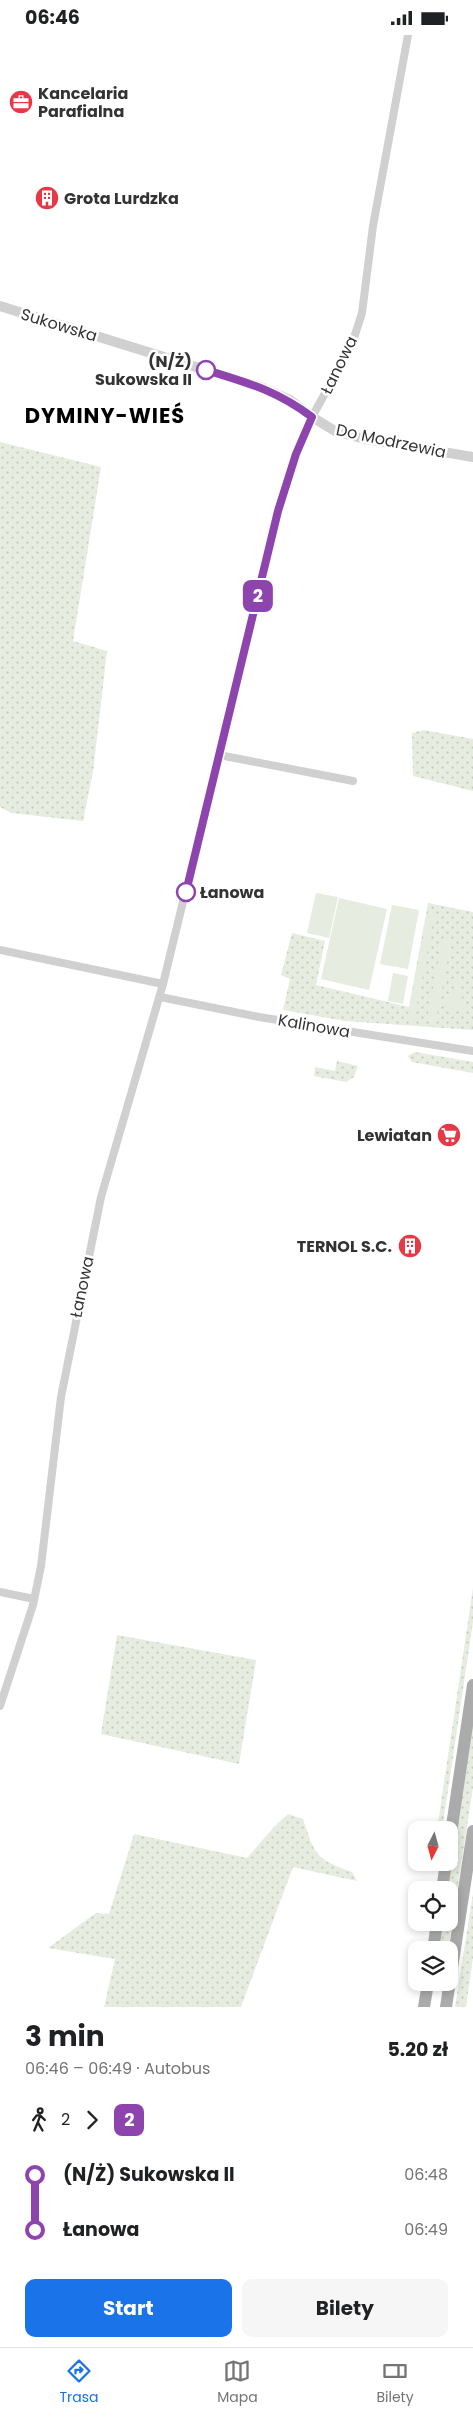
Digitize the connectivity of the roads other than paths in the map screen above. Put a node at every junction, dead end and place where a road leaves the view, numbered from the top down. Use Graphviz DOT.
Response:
graph roads {
  1 [pos="408,35"];
  2 [pos="0,307"];
  3 [pos="312,417"];
  4 [pos="473,457"];
  5 [pos="219,755"];
  6 [pos="353,781"];
  7 [pos="0,951"];
  8 [pos="164,985"];
  9 [pos="160,997"];
  10 [pos="472,1050"];
  11 [pos="0,1592"];
  12 [pos="34,1599"];
  13 [pos="473,1685"];
  14 [pos="0,1706"];
  15 [pos="453,1821"];
  16 [pos="473,1831"];
  17 [pos="427,1991"];
  18 [pos="424,2007"];
  19 [pos="446,2007"];
  1 -- 3 [label="street, Łanowa"];
  2 -- 3 [label="street, Sukowska"];
  3 -- 4 [label="street, Do Modrzewia"];
  3 -- 5 [label="street, Łanowa"];
  5 -- 6 [label="street"];
  5 -- 8 [label="street, Łanowa"];
  7 -- 8 [label="street"];
  8 -- 9 [label="street, Łanowa"];
  9 -- 10 [label="street, Kalinowa"];
  9 -- 12 [label="street, Łanowa"];
  11 -- 12 [label="street"];
  12 -- 14 [label="street, Łanowa"];
  13 -- 15 [label="main road"];
  16 -- 19 [label="main road"];
  17 -- 18 [label="main road"];
}
